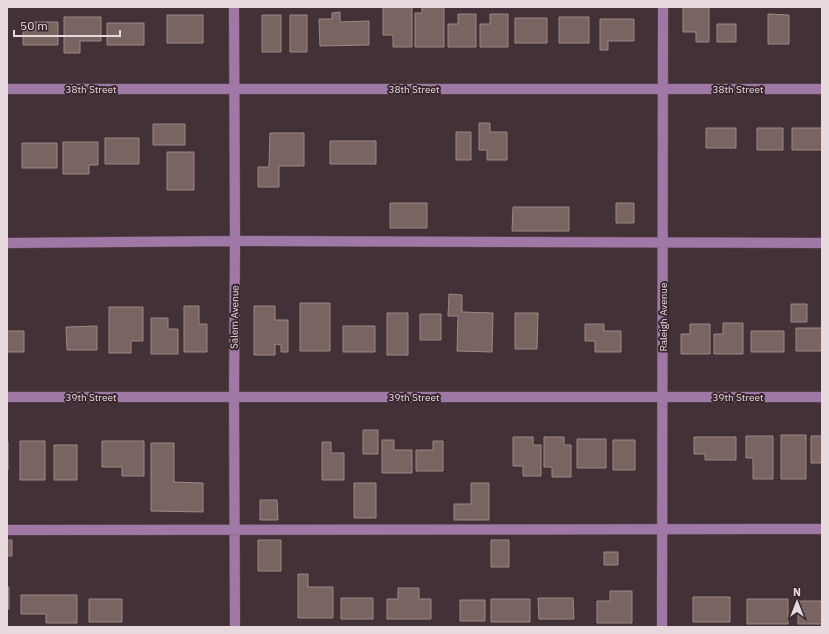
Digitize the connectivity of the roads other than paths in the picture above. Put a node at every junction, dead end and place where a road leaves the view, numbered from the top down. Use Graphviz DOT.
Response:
graph roads {
  1 [pos="234,7"];
  2 [pos="663,7"];
  3 [pos="7,89"];
  4 [pos="235,89"];
  5 [pos="663,89"];
  6 [pos="822,89"];
  7 [pos="235,241"];
  8 [pos="663,242"];
  9 [pos="7,243"];
  10 [pos="822,243"];
  11 [pos="663,396"];
  12 [pos="822,396"];
  13 [pos="7,397"];
  14 [pos="234,397"];
  15 [pos="662,529"];
  16 [pos="822,529"];
  17 [pos="7,530"];
  18 [pos="235,530"];
  19 [pos="235,627"];
  20 [pos="662,627"];
  1 -- 4 [label="street, Salem Avenue"];
  2 -- 5 [label="street, Raleigh Avenue"];
  3 -- 4 [label="street, 38th Street"];
  4 -- 5 [label="street, 38th Street"];
  4 -- 7 [label="street, Salem Avenue"];
  5 -- 6 [label="street, 38th Street"];
  5 -- 8 [label="street, Raleigh Avenue"];
  7 -- 8 [label="street"];
  7 -- 9 [label="street"];
  7 -- 14 [label="street, Salem Avenue"];
  8 -- 10 [label="street"];
  8 -- 11 [label="street, Raleigh Avenue"];
  11 -- 12 [label="street, 39th Street"];
  11 -- 14 [label="street, 39th Street"];
  11 -- 15 [label="street, Raleigh Avenue"];
  13 -- 14 [label="street, 39th Street"];
  14 -- 18 [label="street, Salem Avenue"];
  15 -- 16 [label="street"];
  15 -- 18 [label="street"];
  15 -- 20 [label="street, Raleigh Avenue"];
  17 -- 18 [label="street"];
  18 -- 19 [label="street, Salem Avenue"];
}
